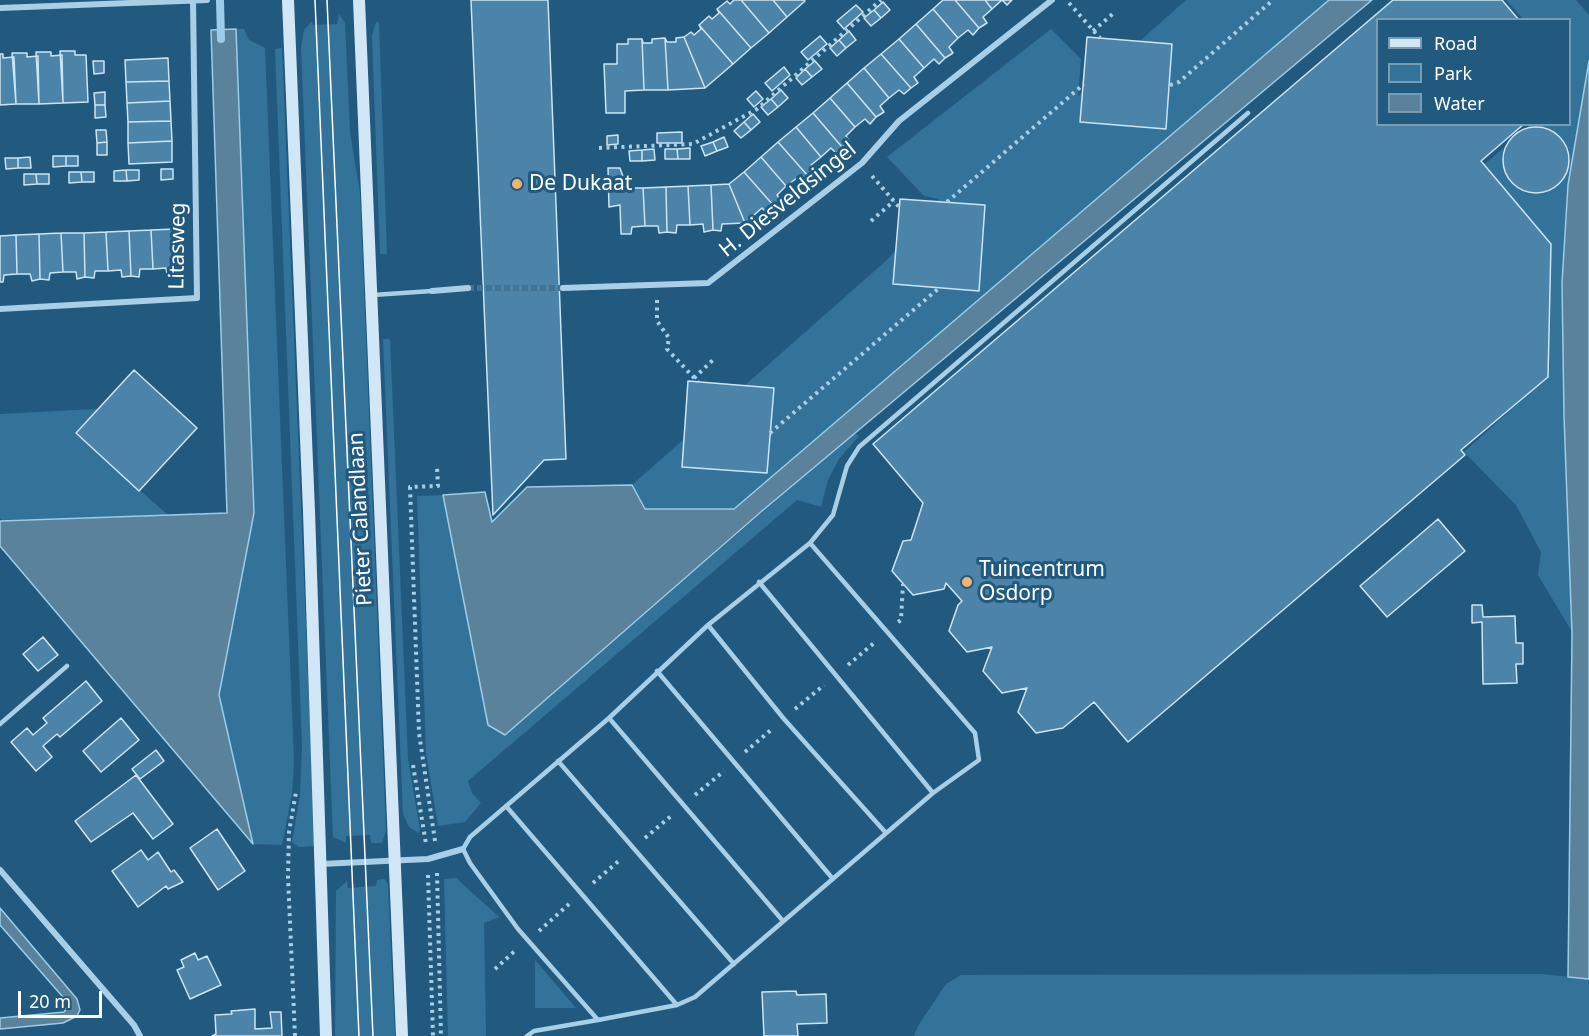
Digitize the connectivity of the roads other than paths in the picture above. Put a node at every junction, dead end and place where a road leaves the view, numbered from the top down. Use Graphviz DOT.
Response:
graph roads {
  1 [pos="193,0"];
  2 [pos="206,0"];
  3 [pos="288,0"];
  4 [pos="359,0"];
  5 [pos="1052,0"];
  6 [pos="0,8"];
  7 [pos="1248,112"];
  8 [pos="468,288"];
  9 [pos="563,288"];
  10 [pos="432,291"];
  11 [pos="370,295"];
  12 [pos="0,309"];
  13 [pos="810,543"];
  14 [pos="759,582"];
  15 [pos="708,625"];
  16 [pos="67,666"];
  17 [pos="657,671"];
  18 [pos="609,718"];
  19 [pos="0,724"];
  20 [pos="558,761"];
  21 [pos="933,793"];
  22 [pos="506,806"];
  23 [pos="886,833"];
  24 [pos="463,849"];
  25 [pos="396,863"];
  26 [pos="321,864"];
  27 [pos="0,870"];
  28 [pos="834,879"];
  29 [pos="783,921"];
  30 [pos="734,964"];
  31 [pos="677,1005"];
  32 [pos="598,1020"];
  33 [pos="140,1036"];
  34 [pos="326,1036"];
  35 [pos="402,1036"];
  36 [pos="527,1036"];
  1 -- 2 [label="street"];
  1 -- 6 [label="street"];
  1 -- 12 [label="street, Litasweg"];
  3 -- 26 [label="main road"];
  4 -- 11 [label="main road, Pieter Calandlaan"];
  5 -- 9 [label="street, H. Diesveldsingel"];
  7 -- 13 [label="lane"];
  8 -- 10 [label="street"];
  10 -- 11 [label="lane"];
  11 -- 25 [label="main road, Pieter Calandlaan"];
  13 -- 14 [label="lane"];
  13 -- 21 [label="lane"];
  14 -- 15 [label="lane"];
  14 -- 21 [label="lane"];
  15 -- 17 [label="lane"];
  15 -- 23 [label="lane"];
  16 -- 19 [label="lane"];
  17 -- 18 [label="lane"];
  17 -- 28 [label="lane"];
  18 -- 20 [label="lane"];
  18 -- 29 [label="lane"];
  20 -- 22 [label="lane"];
  20 -- 30 [label="lane"];
  21 -- 23 [label="lane"];
  22 -- 24 [label="lane"];
  22 -- 31 [label="lane"];
  23 -- 28 [label="lane"];
  24 -- 25 [label="street"];
  24 -- 32 [label="lane"];
  25 -- 26 [label="street"];
  25 -- 35 [label="main road, Pieter Calandlaan"];
  26 -- 34 [label="main road"];
  27 -- 33 [label="street"];
  28 -- 29 [label="lane"];
  29 -- 30 [label="lane"];
  30 -- 31 [label="lane"];
  31 -- 32 [label="lane"];
  32 -- 36 [label="lane"];
}
